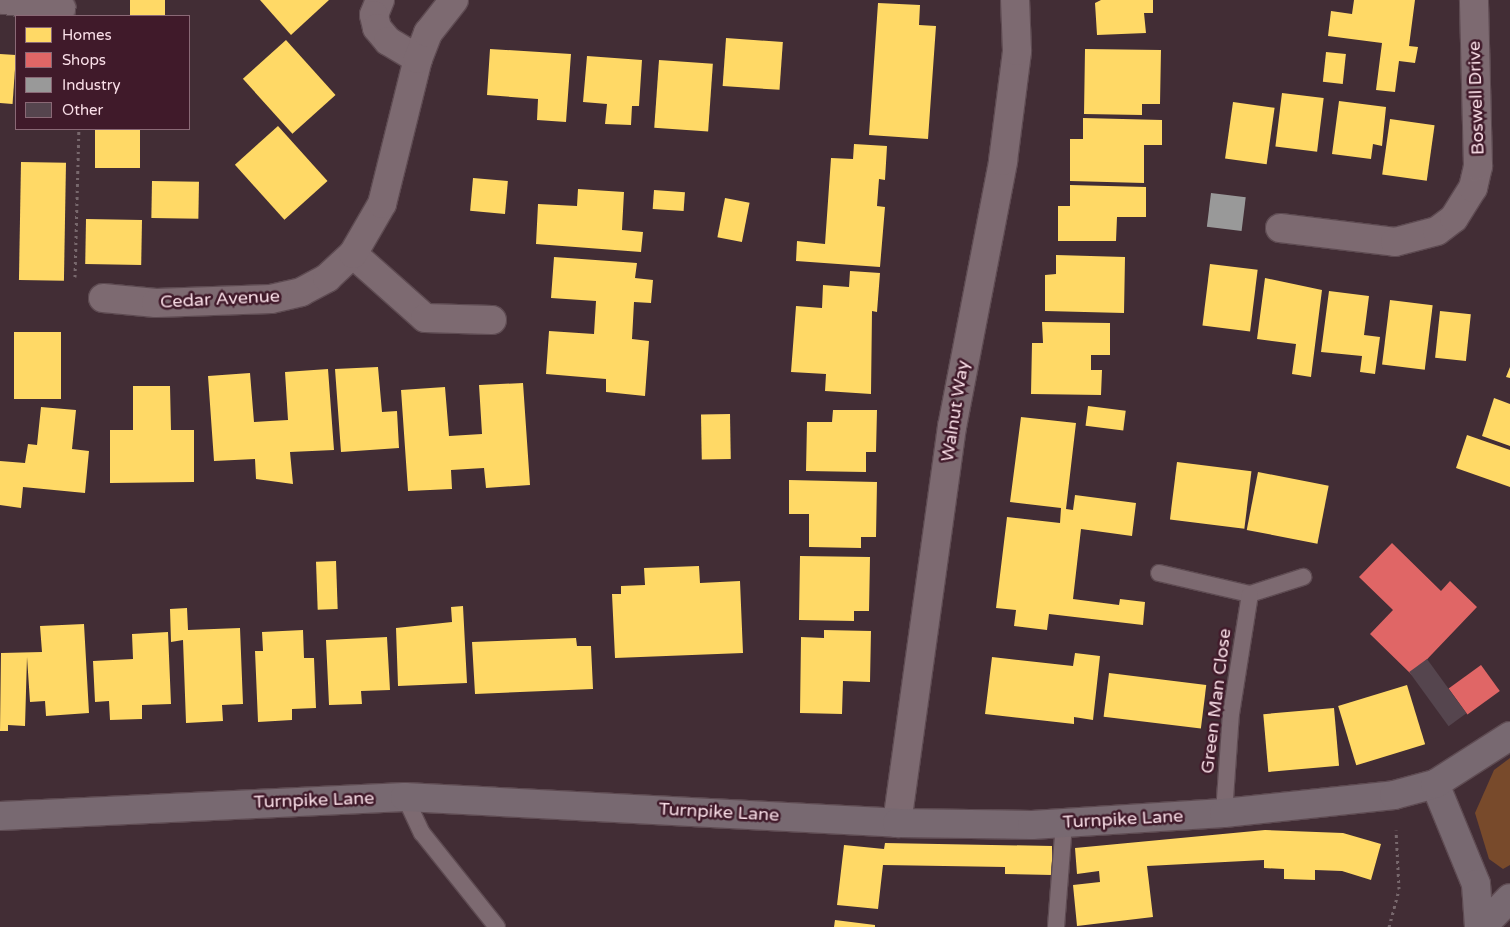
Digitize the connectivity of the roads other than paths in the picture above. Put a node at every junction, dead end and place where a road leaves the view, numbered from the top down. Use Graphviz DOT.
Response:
graph roads {
  1 [pos="4,0"];
  2 [pos="380,0"];
  3 [pos="454,0"];
  4 [pos="1015,0"];
  5 [pos="1474,0"];
  6 [pos="61,8"];
  7 [pos="418,59"];
  8 [pos="1280,228"];
  9 [pos="353,254"];
  10 [pos="103,298"];
  11 [pos="492,320"];
  12 [pos="1159,573"];
  13 [pos="1303,577"];
  14 [pos="1250,594"];
  15 [pos="1510,736"];
  16 [pos="1435,784"];
  17 [pos="406,796"];
  18 [pos="1224,813"];
  19 [pos="0,816"];
  20 [pos="897,823"];
  21 [pos="1064,823"];
  22 [pos="1510,898"];
  23 [pos="497,927"];
  24 [pos="1056,927"];
  25 [pos="1480,927"];
  1 -- 6 [label="street"];
  2 -- 7 [label="street"];
  3 -- 7 [label="street, Cedar Avenue"];
  4 -- 20 [label="street, Walnut Way"];
  5 -- 8 [label="street, Boswell Drive"];
  7 -- 9 [label="street, Cedar Avenue"];
  9 -- 10 [label="street, Cedar Avenue"];
  9 -- 11 [label="street"];
  12 -- 14 [label="lane"];
  13 -- 14 [label="lane"];
  14 -- 18 [label="lane, Green Man Close"];
  15 -- 16 [label="street, Turnpike Lane"];
  16 -- 18 [label="street, Turnpike Lane"];
  16 -- 25 [label="street"];
  17 -- 19 [label="street, Turnpike Lane"];
  17 -- 20 [label="street, Turnpike Lane"];
  17 -- 23 [label="lane"];
  18 -- 21 [label="street, Turnpike Lane"];
  20 -- 21 [label="street, Turnpike Lane"];
  21 -- 24 [label="lane"];
  22 -- 25 [label="street"];
}
